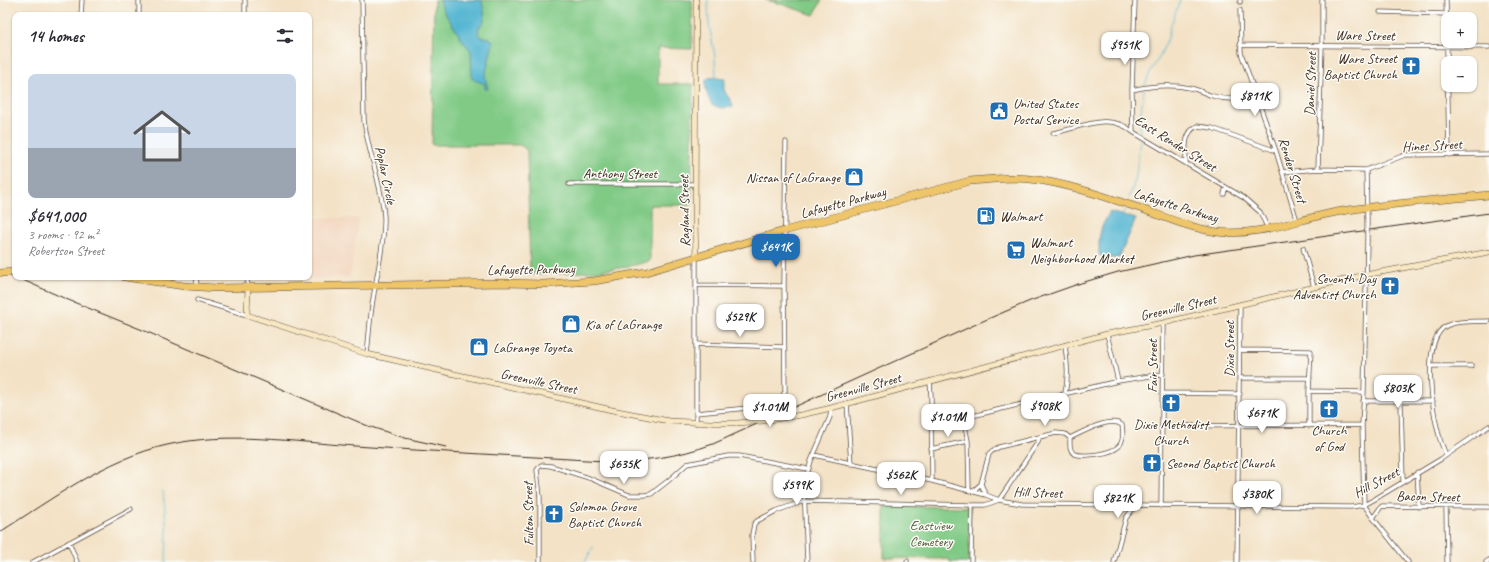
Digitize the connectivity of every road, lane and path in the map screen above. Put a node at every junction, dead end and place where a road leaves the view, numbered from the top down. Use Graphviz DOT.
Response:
graph roads {
  1 [pos="82,0"];
  2 [pos="140,0"];
  3 [pos="245,0"];
  4 [pos="362,0"];
  5 [pos="696,0"];
  6 [pos="1135,0"];
  7 [pos="1322,0"];
  8 [pos="1446,0"];
  9 [pos="1240,10"];
  10 [pos="81,12"];
  11 [pos="139,12"];
  12 [pos="245,12"];
  13 [pos="1380,12"];
  14 [pos="1446,12"];
  15 [pos="1441,14"];
  16 [pos="1240,45"];
  17 [pos="1322,45"];
  18 [pos="1441,46"];
  19 [pos="1477,47"];
  20 [pos="1489,47"];
  21 [pos="1447,48"];
  22 [pos="1132,90"];
  23 [pos="1255,96"];
  24 [pos="1133,132"];
  25 [pos="1053,133"];
  26 [pos="786,142"];
  27 [pos="1276,150"];
  28 [pos="1489,154"];
  29 [pos="1449,155"];
  30 [pos="1186,163"];
  31 [pos="1318,169"];
  32 [pos="1366,170"];
  33 [pos="1283,172"];
  34 [pos="569,184"];
  35 [pos="695,184"];
  36 [pos="1226,187"];
  37 [pos="1224,194"];
  38 [pos="1489,195"];
  39 [pos="1367,207"];
  40 [pos="1297,221"];
  41 [pos="1268,229"];
  42 [pos="784,231"];
  43 [pos="1303,248"];
  44 [pos="1489,252"];
  45 [pos="696,258"];
  46 [pos="12,272"];
  47 [pos="0,273"];
  48 [pos="1365,275"];
  49 [pos="146,280"];
  50 [pos="197,280"];
  51 [pos="248,280"];
  52 [pos="375,285"];
  53 [pos="696,285"];
  54 [pos="784,286"];
  55 [pos="196,287"];
  56 [pos="1314,287"];
  57 [pos="248,288"];
  58 [pos="197,300"];
  59 [pos="1240,305"];
  60 [pos="247,315"];
  61 [pos="1489,321"];
  62 [pos="1163,323"];
  63 [pos="1107,334"];
  64 [pos="696,344"];
  65 [pos="1065,345"];
  66 [pos="784,347"];
  67 [pos="1240,350"];
  68 [pos="367,354"];
  69 [pos="1431,366"];
  70 [pos="1472,366"];
  71 [pos="1163,374"];
  72 [pos="1240,378"];
  73 [pos="1310,378"];
  74 [pos="930,381"];
  75 [pos="1118,381"];
  76 [pos="1309,391"];
  77 [pos="1364,392"];
  78 [pos="1065,393"];
  79 [pos="1163,393"];
  80 [pos="1240,394"];
  81 [pos="1433,400"];
  82 [pos="1363,401"];
  83 [pos="1401,402"];
  84 [pos="847,403"];
  85 [pos="831,408"];
  86 [pos="696,413"];
  87 [pos="696,422"];
  88 [pos="1362,425"];
  89 [pos="1162,426"];
  90 [pos="1239,426"];
  91 [pos="1309,426"];
  92 [pos="1489,426"];
  93 [pos="1039,437"];
  94 [pos="1070,438"];
  95 [pos="968,441"];
  96 [pos="931,449"];
  97 [pos="814,455"];
  98 [pos="1446,455"];
  99 [pos="851,464"];
  100 [pos="808,469"];
  101 [pos="1417,472"];
  102 [pos="932,481"];
  103 [pos="1403,482"];
  104 [pos="981,484"];
  105 [pos="971,491"];
  106 [pos="986,495"];
  107 [pos="999,500"];
  108 [pos="804,501"];
  109 [pos="972,505"];
  110 [pos="1364,505"];
  111 [pos="1135,506"];
  112 [pos="1161,506"];
  113 [pos="1418,506"];
  114 [pos="1238,507"];
  115 [pos="1446,507"];
  116 [pos="1489,507"];
  117 [pos="132,509"];
  118 [pos="1373,518"];
  119 [pos="69,542"];
  120 [pos="1489,560"];
  121 [pos="33,562"];
  122 [pos="77,562"];
  123 [pos="540,562"];
  124 [pos="753,562"];
  125 [pos="807,562"];
  126 [pos="972,562"];
  127 [pos="1114,562"];
  128 [pos="1237,562"];
  129 [pos="1408,562"];
  130 [pos="1447,562"];
  131 [pos="1486,562"];
  1 -- 10 [label="street"];
  2 -- 11 [label="street"];
  3 -- 12 [label="street"];
  4 -- 52 [label="street, Poplar Circle"];
  5 -- 35 [label="street, Ragland Street"];
  6 -- 22 [label="street"];
  7 -- 17 [label="street, Daniel Street"];
  8 -- 14 [label="street"];
  9 -- 16 [label="street, Render Street"];
  13 -- 15 [label="street"];
  16 -- 17 [label="street, Ware Street"];
  16 -- 23 [label="street, Render Street"];
  17 -- 18 [label="street, Ware Street"];
  17 -- 31 [label="street, Daniel Street"];
  19 -- 20 [label="street, Ware Street"];
  21 -- 29 [label="street"];
  22 -- 23 [label="street"];
  22 -- 24 [label="street"];
  23 -- 27 [label="street, Render Street"];
  24 -- 25 [label="street, East Render Street"];
  24 -- 30 [label="street, East Render Street"];
  26 -- 42 [label="street"];
  27 -- 30 [label="street"];
  27 -- 33 [label="street, Render Street"];
  28 -- 29 [label="street, Hines Street"];
  29 -- 32 [label="street, Hines Street"];
  30 -- 36 [label="street, East Render Street"];
  31 -- 32 [label="street, Hines Street"];
  31 -- 33 [label="street, Hines Street"];
  32 -- 39 [label="street"];
  33 -- 40 [label="street, Render Street"];
  34 -- 35 [label="street, Anthony Street"];
  35 -- 45 [label="street, Ragland Street"];
  36 -- 37 [label="street"];
  36 -- 41 [label="street, East Render Street"];
  38 -- 39 [label="highway, Lafayette Parkway"];
  39 -- 40 [label="highway, Lafayette Parkway"];
  39 -- 48 [label="street, bridge"];
  40 -- 41 [label="highway, Lafayette Parkway"];
  41 -- 42 [label="highway, Lafayette Parkway"];
  42 -- 45 [label="highway, Lafayette Parkway"];
  42 -- 54 [label="street"];
  43 -- 56 [label="street"];
  44 -- 48 [label="street, Greenville Street"];
  45 -- 52 [label="highway, Lafayette Parkway"];
  45 -- 53 [label="street, Ragland Street"];
  46 -- 47 [label="highway, bridge"];
  48 -- 56 [label="street, Greenville Street"];
  48 -- 77 [label="street"];
  49 -- 55 [label="highway, Lafayette Parkway"];
  50 -- 55 [label="street"];
  51 -- 57 [label="street"];
  52 -- 57 [label="highway, Lafayette Parkway"];
  52 -- 68 [label="street, Poplar Circle"];
  53 -- 54 [label="street"];
  53 -- 64 [label="street, Ragland Street"];
  54 -- 66 [label="street"];
  55 -- 57 [label="highway, Lafayette Parkway"];
  56 -- 59 [label="street, Greenville Street"];
  57 -- 60 [label="street"];
  58 -- 60 [label="street, Greenville Street"];
  59 -- 62 [label="street, Greenville Street"];
  59 -- 67 [label="street, Dixie Street"];
  60 -- 68 [label="street, Greenville Street"];
  61 -- 69 [label="street"];
  62 -- 63 [label="street, Greenville Street"];
  62 -- 71 [label="street, Fair Street"];
  63 -- 65 [label="street, Greenville Street"];
  63 -- 75 [label="street"];
  64 -- 66 [label="street"];
  64 -- 86 [label="street, Ragland Street"];
  65 -- 74 [label="street, Greenville Street"];
  65 -- 78 [label="street"];
  66 -- 86 [label="street"];
  67 -- 72 [label="street, Dixie Street"];
  67 -- 73 [label="street"];
  68 -- 87 [label="street, Greenville Street"];
  69 -- 70 [label="street"];
  69 -- 81 [label="street"];
  71 -- 75 [label="street"];
  71 -- 79 [label="street, Fair Street"];
  72 -- 73 [label="street"];
  72 -- 80 [label="street, Dixie Street"];
  73 -- 76 [label="street"];
  74 -- 84 [label="street, Greenville Street"];
  74 -- 96 [label="street"];
  75 -- 78 [label="street"];
  76 -- 77 [label="street"];
  76 -- 91 [label="street"];
  77 -- 82 [label="street"];
  78 -- 95 [label="street"];
  79 -- 80 [label="street"];
  79 -- 89 [label="street, Fair Street"];
  80 -- 90 [label="street, Dixie Street"];
  81 -- 83 [label="street"];
  81 -- 98 [label="street"];
  82 -- 83 [label="street"];
  82 -- 88 [label="street"];
  83 -- 103 [label="street"];
  84 -- 85 [label="street, Greenville Street"];
  84 -- 99 [label="street"];
  85 -- 87 [label="street, Greenville Street, bridge"];
  85 -- 97 [label="street"];
  86 -- 87 [label="street, Ragland Street"];
  88 -- 91 [label="street"];
  88 -- 110 [label="street"];
  89 -- 90 [label="street"];
  89 -- 112 [label="street, Fair Street"];
  90 -- 91 [label="street"];
  90 -- 114 [label="street, Dixie Street"];
  92 -- 98 [label="street, Hill Street"];
  93 -- 94 [label="street"];
  93 -- 104 [label="street"];
  93 -- 107 [label="street"];
  94 -- 94 [label="street"];
  95 -- 96 [label="street"];
  95 -- 105 [label="street"];
  96 -- 102 [label="street"];
  97 -- 99 [label="street"];
  97 -- 100 [label="street"];
  98 -- 101 [label="street, Hill Street"];
  99 -- 102 [label="street"];
  100 -- 108 [label="street"];
  100 -- 123 [label="street, Fulton Street"];
  101 -- 103 [label="street, Hill Street"];
  101 -- 113 [label="street"];
  102 -- 105 [label="street"];
  103 -- 110 [label="street, Hill Street"];
  104 -- 105 [label="street"];
  104 -- 106 [label="street"];
  105 -- 106 [label="street"];
  106 -- 107 [label="street"];
  107 -- 109 [label="street, Hill Street"];
  107 -- 111 [label="street, Hill Street"];
  108 -- 109 [label="street, Hill Street"];
  108 -- 124 [label="street"];
  108 -- 125 [label="street"];
  109 -- 126 [label="street"];
  110 -- 114 [label="street, Hill Street"];
  110 -- 118 [label="street"];
  111 -- 112 [label="street, Hill Street"];
  111 -- 127 [label="street"];
  112 -- 114 [label="street, Hill Street"];
  113 -- 115 [label="street, Bacon Street"];
  113 -- 118 [label="street, Bacon Street"];
  114 -- 128 [label="street, Dixie Street"];
  115 -- 116 [label="street, Bacon Street"];
  115 -- 130 [label="street"];
  117 -- 119 [label="street"];
  118 -- 129 [label="street"];
  119 -- 121 [label="street"];
  119 -- 122 [label="street"];
  120 -- 131 [label="street"];
}
